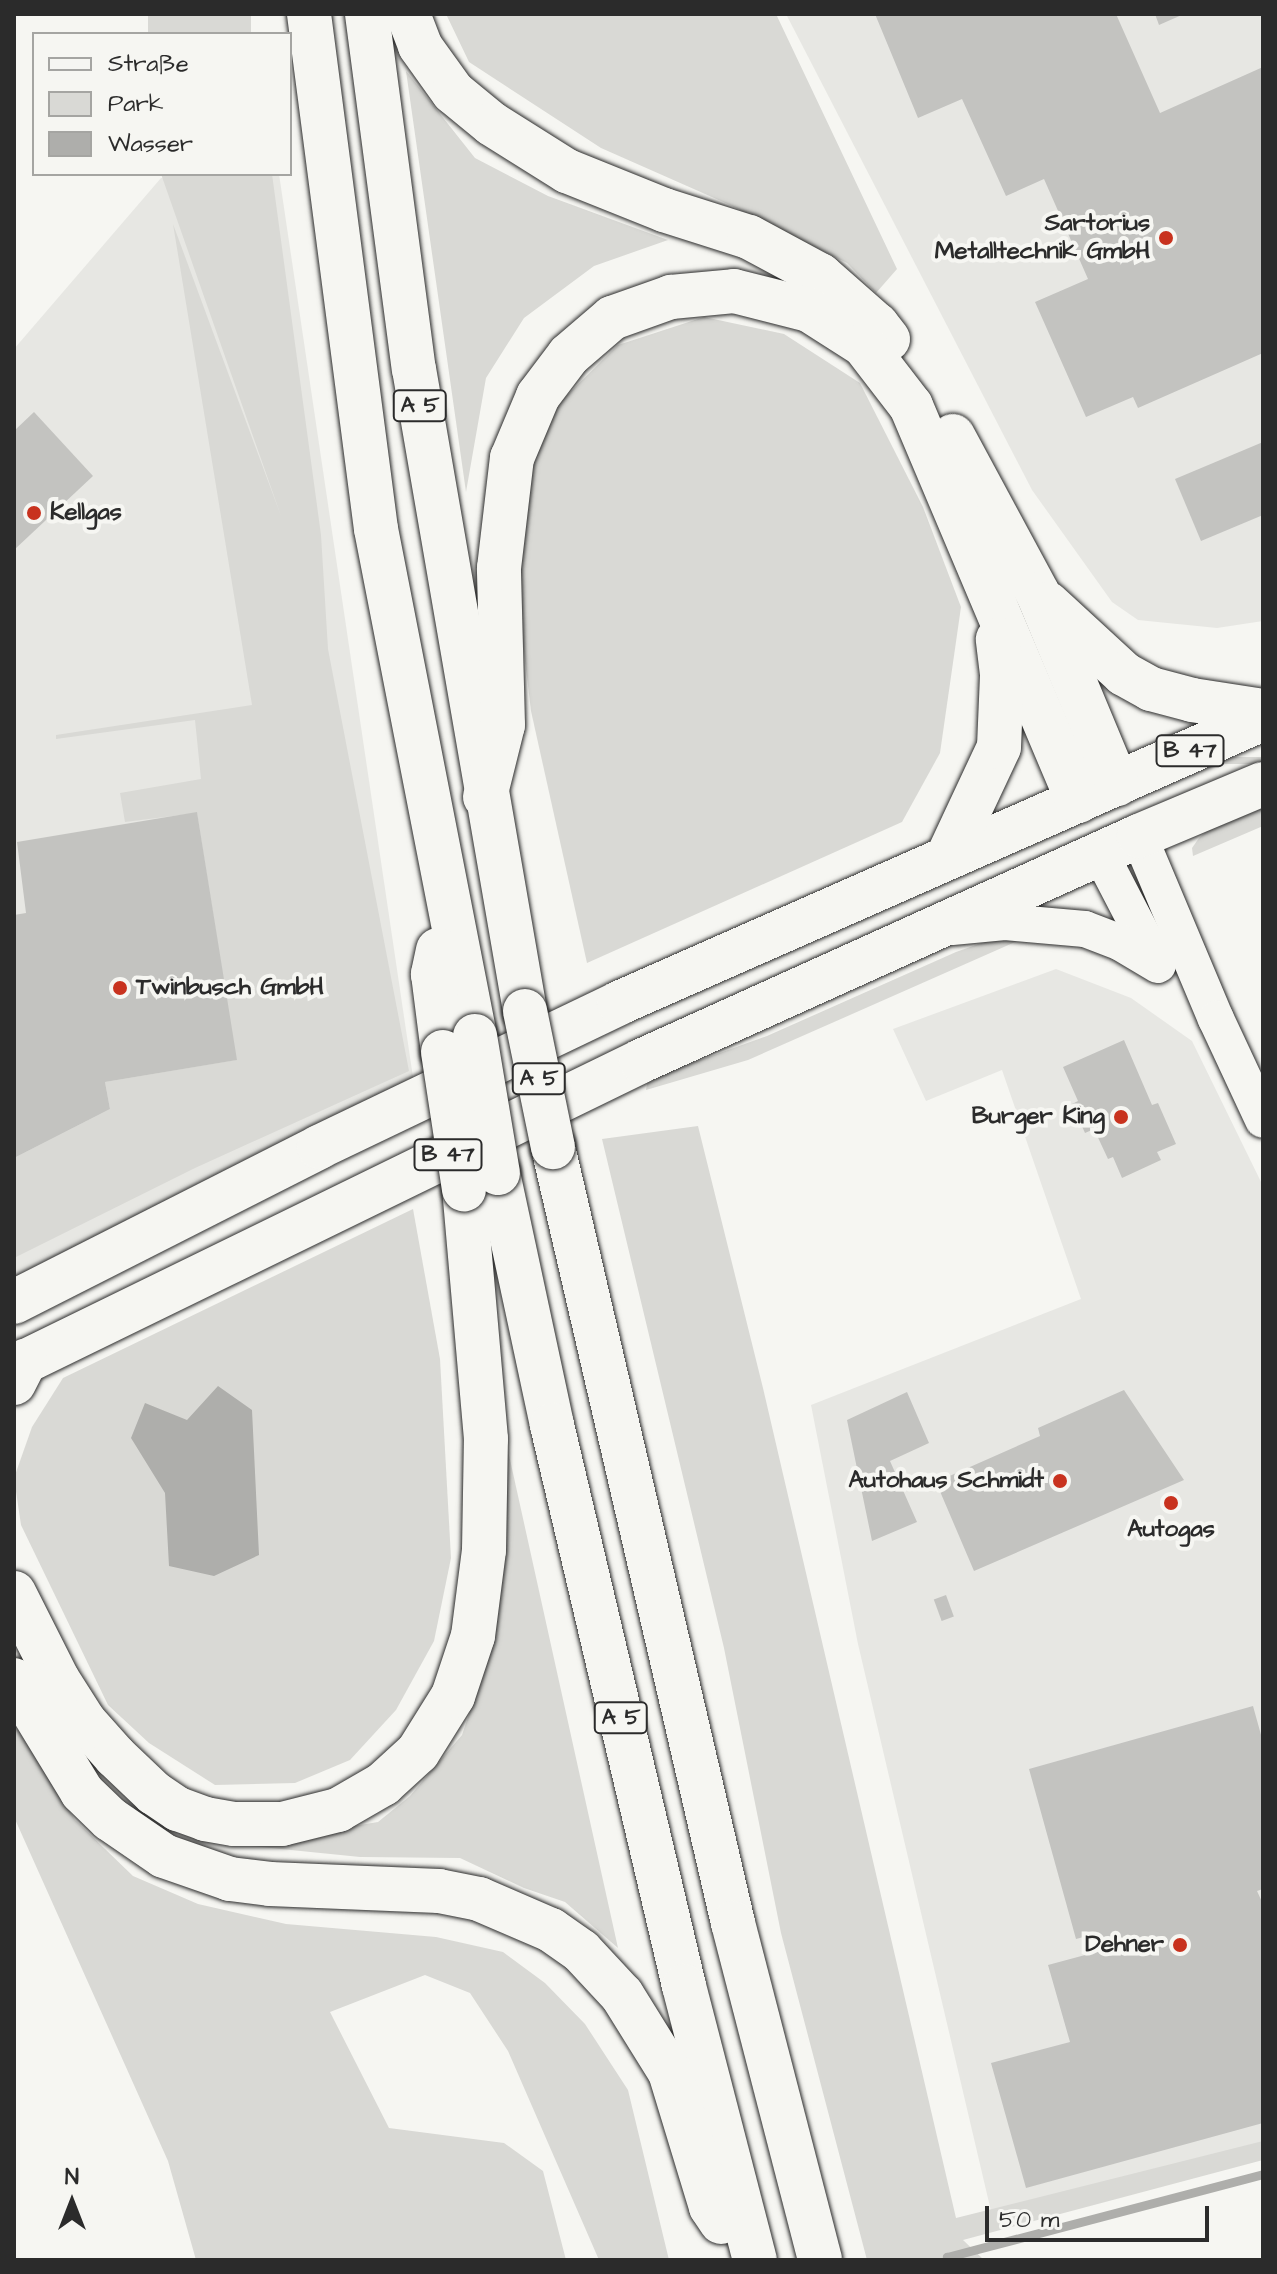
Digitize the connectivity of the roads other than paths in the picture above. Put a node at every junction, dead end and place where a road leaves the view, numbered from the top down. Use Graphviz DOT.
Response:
graph roads {
  1 [pos="309,14"];
  2 [pos="367,14"];
  3 [pos="408,14"];
  4 [pos="1038,594"];
  5 [pos="993,601"];
  6 [pos="1263,711"];
  7 [pos="1263,719"];
  8 [pos="1263,784"];
  9 [pos="1098,793"];
  10 [pos="485,797"];
  11 [pos="1120,844"];
  12 [pos="948,856"];
  13 [pos="931,929"];
  14 [pos="1158,965"];
  15 [pos="1216,1019"];
  16 [pos="1263,1120"];
  17 [pos="481,1181"];
  18 [pos="14,1302"];
  19 [pos="18,1370"];
  20 [pos="14,1593"];
  21 [pos="14,1680"];
  22 [pos="743,2260"];
  23 [pos="755,2260"];
  24 [pos="820,2260"];
  1 -- 17 [label="main road, A 5, bridge"];
  2 -- 10 [label="main road, A 5"];
  3 -- 4 [label="main road"];
  4 -- 6 [label="main road"];
  4 -- 9 [label="main road"];
  5 -- 9 [label="main road"];
  5 -- 10 [label="main road"];
  5 -- 12 [label="main road"];
  7 -- 9 [label="main road, B 47"];
  8 -- 11 [label="main road, B 47"];
  9 -- 11 [label="main road"];
  9 -- 12 [label="main road, B 47"];
  10 -- 24 [label="main road, A 5, bridge"];
  11 -- 13 [label="main road, B 47"];
  11 -- 14 [label="street"];
  11 -- 15 [label="street"];
  12 -- 18 [label="main road, B 47"];
  13 -- 14 [label="street"];
  13 -- 19 [label="main road, B 47"];
  14 -- 15 [label="street"];
  15 -- 16 [label="street"];
  17 -- 20 [label="main road"];
  17 -- 23 [label="main road, A 5"];
  21 -- 22 [label="main road"];
}
